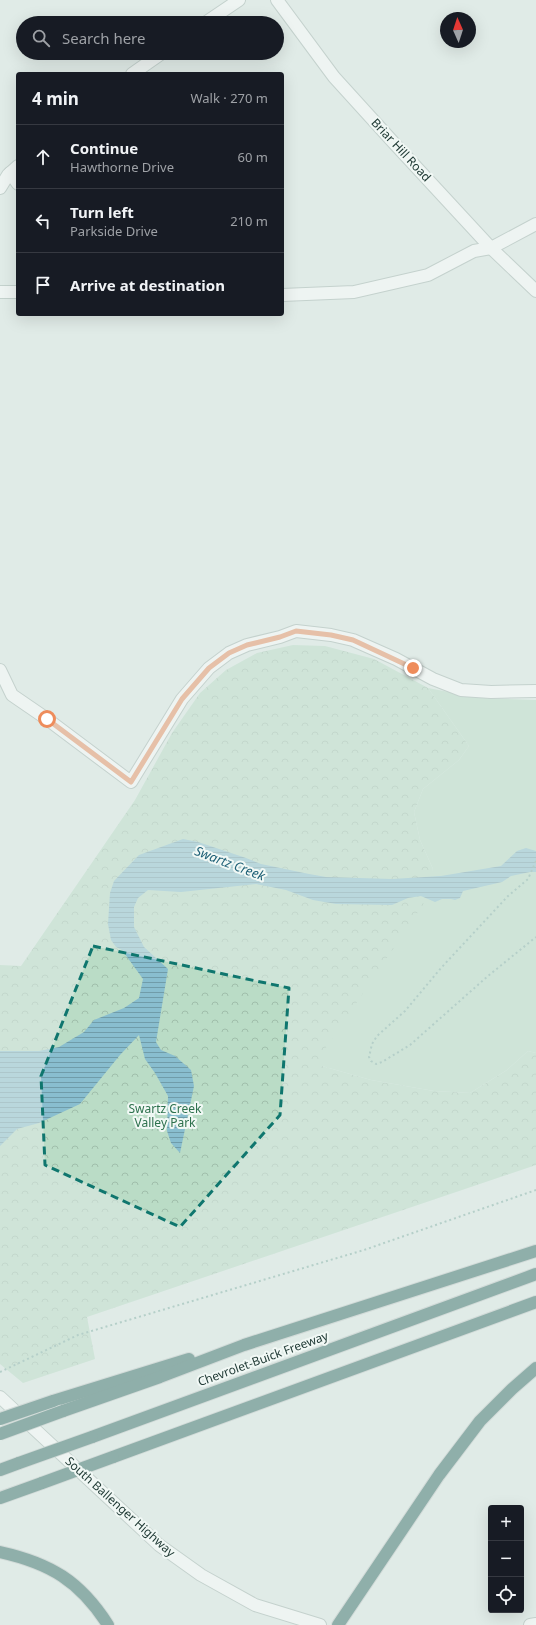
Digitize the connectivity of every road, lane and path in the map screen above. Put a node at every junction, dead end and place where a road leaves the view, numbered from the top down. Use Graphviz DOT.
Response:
graph roads {
  1 [pos="239,0"];
  2 [pos="277,0"];
  3 [pos="215,16"];
  4 [pos="152,60"];
  5 [pos="135,72"];
  6 [pos="14,170"];
  7 [pos="0,188"];
  8 [pos="536,224"];
  9 [pos="491,248"];
  10 [pos="536,291"];
  11 [pos="0,292"];
  12 [pos="16,292"];
  13 [pos="284,295"];
  14 [pos="0,670"];
  15 [pos="536,691"];
  16 [pos="536,861"];
  17 [pos="536,937"];
  18 [pos="536,1190"];
  19 [pos="536,1251"];
  20 [pos="536,1274"];
  21 [pos="536,1302"];
  22 [pos="244,1345"];
  23 [pos="536,1368"];
  24 [pos="0,1372"];
  25 [pos="0,1397"];
  26 [pos="0,1419"];
  27 [pos="0,1434"];
  28 [pos="0,1470"];
  29 [pos="0,1498"];
  30 [pos="0,1552"];
  31 [pos="536,1624"];
  32 [pos="108,1625"];
  33 [pos="320,1625"];
  34 [pos="338,1625"];
  35 [pos="530,1625"];
  1 -- 3 [label="street"];
  2 -- 9 [label="street, Briar Hill Road"];
  4 -- 5 [label="street"];
  6 -- 7 [label="street"];
  8 -- 9 [label="street"];
  9 -- 10 [label="street, Briar Hill Road"];
  9 -- 13 [label="street"];
  11 -- 12 [label="street"];
  14 -- 15 [label="street"];
  16 -- 17 [label="path"];
  18 -- 24 [label="path"];
  19 -- 22 [label="highway"];
  20 -- 28 [label="highway, Chevrolet-Buick Freeway, bridge"];
  21 -- 29 [label="highway, bridge"];
  22 -- 26 [label="highway, bridge"];
  22 -- 27 [label="highway, bridge"];
  23 -- 34 [label="highway"];
  25 -- 33 [label="street, South Ballenger Highway"];
  30 -- 32 [label="highway"];
  31 -- 35 [label="street"];
}
